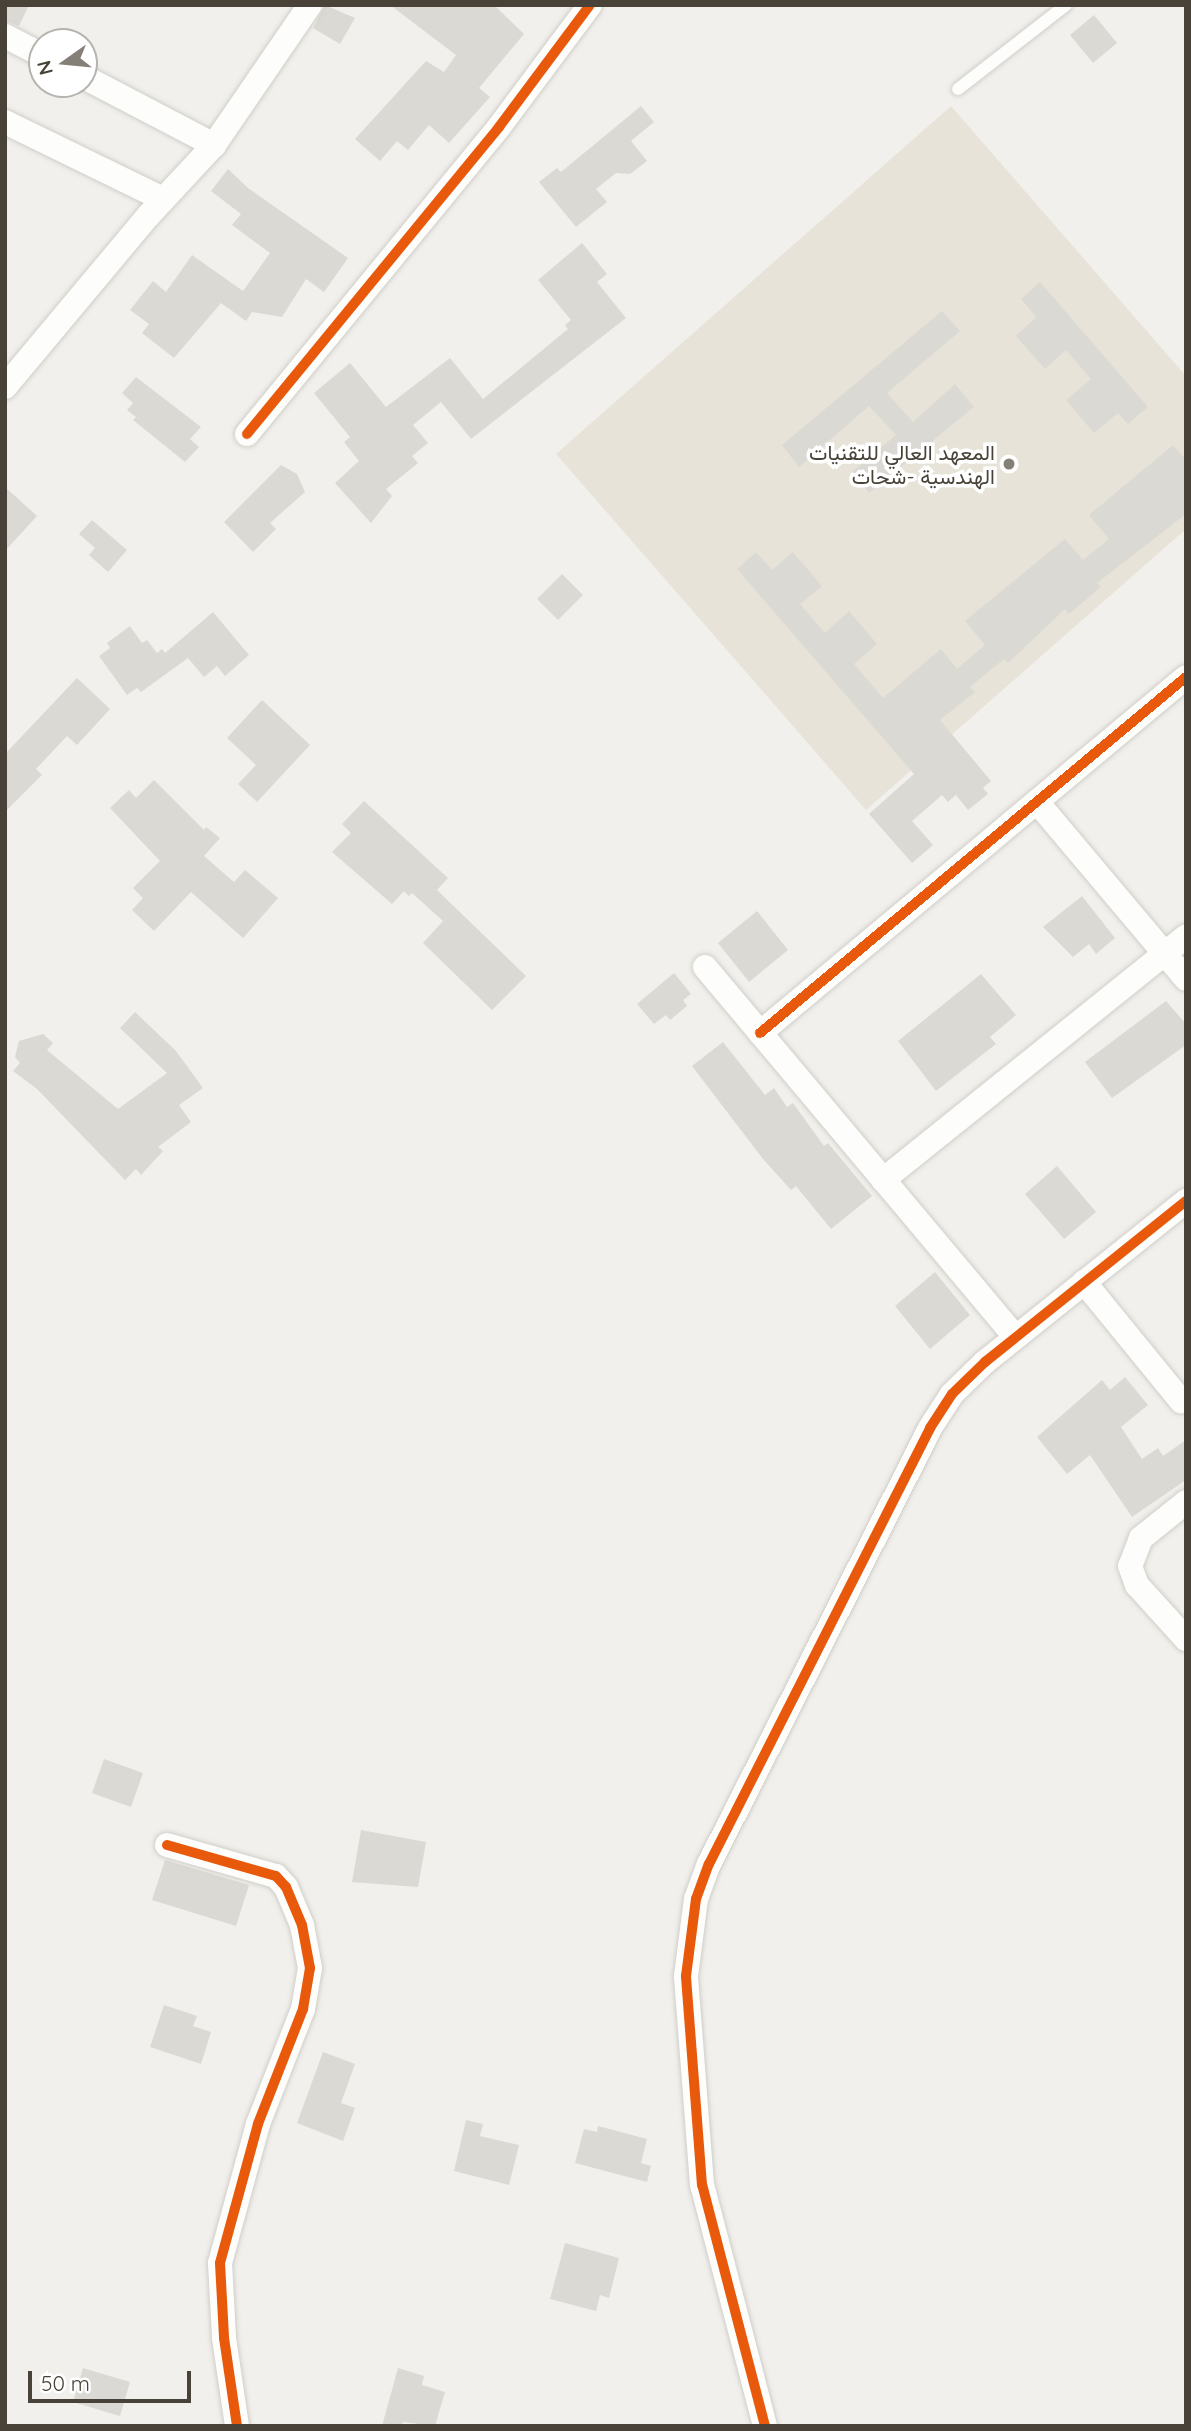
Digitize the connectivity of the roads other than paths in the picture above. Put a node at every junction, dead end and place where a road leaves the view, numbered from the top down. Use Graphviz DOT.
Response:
graph roads {
  1 [pos="310,5"];
  2 [pos="590,5"];
  3 [pos="1066,5"];
  4 [pos="5,36"];
  5 [pos="28,48"];
  6 [pos="98,84"];
  7 [pos="958,89"];
  8 [pos="5,122"];
  9 [pos="214,145"];
  10 [pos="163,200"];
  11 [pos="5,387"];
  12 [pos="247,434"];
  13 [pos="1186,677"];
  14 [pos="1037,802"];
  15 [pos="1186,936"];
  16 [pos="1165,954"];
  17 [pos="705,967"];
  18 [pos="1186,979"];
  19 [pos="760,1033"];
  20 [pos="883,1180"];
  21 [pos="1186,1201"];
  22 [pos="1084,1282"];
  23 [pos="1016,1337"];
  24 [pos="1181,1401"];
  25 [pos="1186,1502"];
  26 [pos="1186,1639"];
  27 [pos="167,1845"];
  28 [pos="237,2426"];
  29 [pos="765,2426"];
  1 -- 9 [label="street"];
  2 -- 12 [label="street"];
  3 -- 7 [label="lane"];
  4 -- 5 [label="street"];
  6 -- 9 [label="street"];
  8 -- 10 [label="street"];
  9 -- 10 [label="street"];
  10 -- 11 [label="street"];
  13 -- 14 [label="street"];
  14 -- 16 [label="street"];
  14 -- 19 [label="street"];
  15 -- 16 [label="street"];
  16 -- 18 [label="street"];
  16 -- 20 [label="street"];
  17 -- 19 [label="street"];
  19 -- 20 [label="street"];
  20 -- 23 [label="street"];
  21 -- 22 [label="street"];
  22 -- 23 [label="street"];
  22 -- 24 [label="street"];
  23 -- 29 [label="street"];
  25 -- 26 [label="street"];
  27 -- 28 [label="street"];
}
